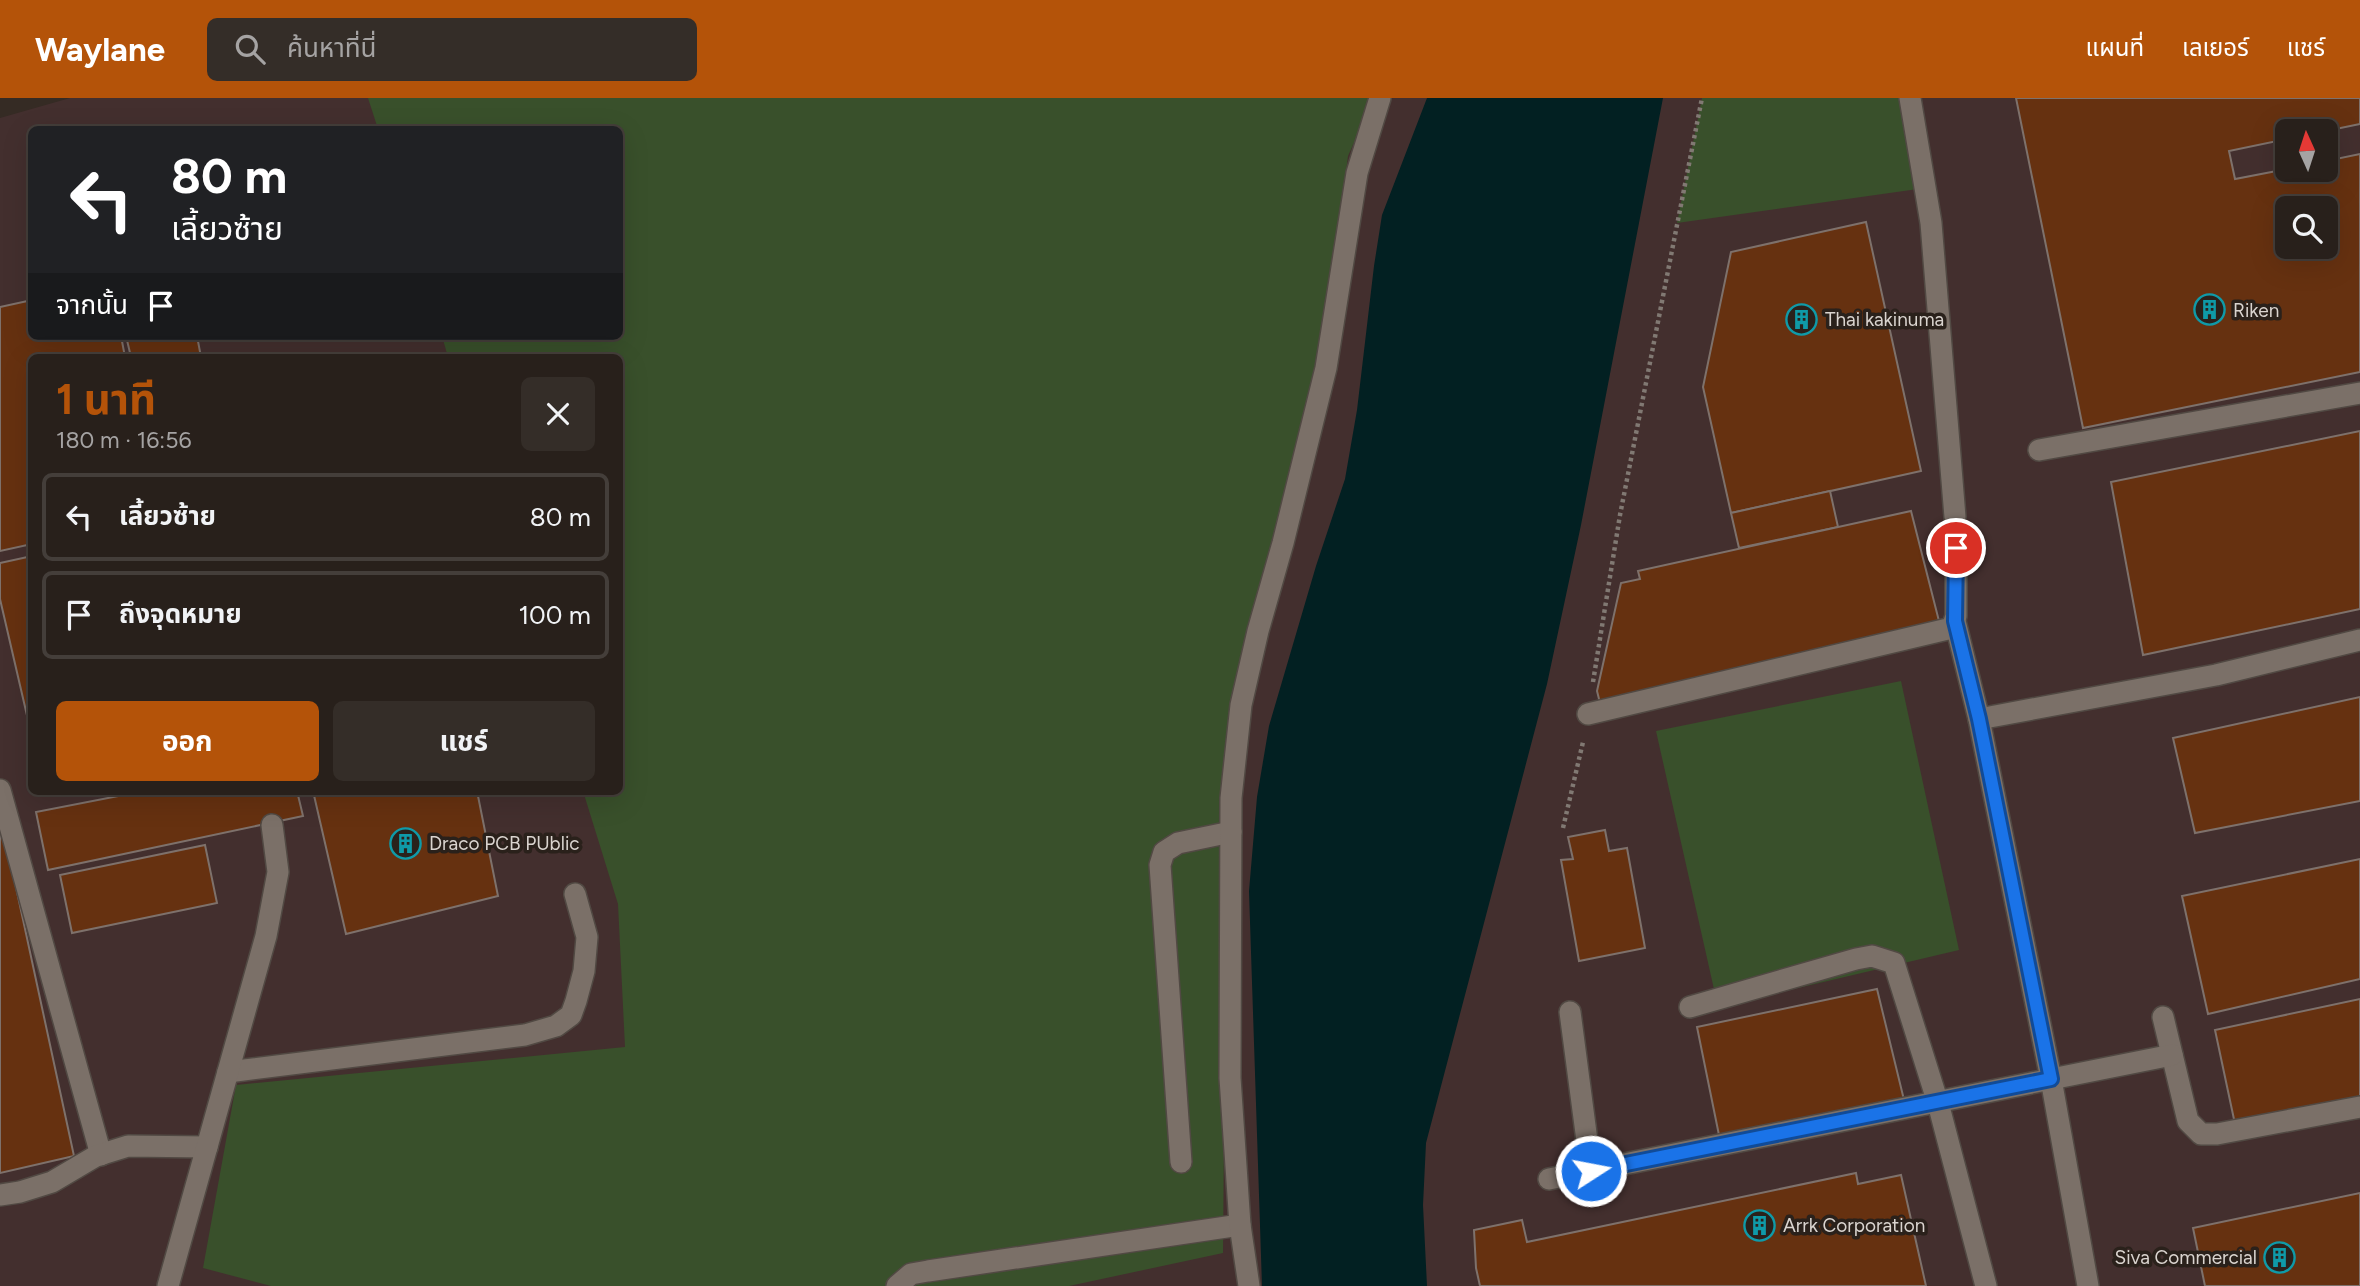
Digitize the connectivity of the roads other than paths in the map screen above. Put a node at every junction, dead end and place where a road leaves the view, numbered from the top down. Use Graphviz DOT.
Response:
graph roads {
  1 [pos="1380,98"];
  2 [pos="1910,98"];
  3 [pos="2360,393"];
  4 [pos="2039,450"];
  5 [pos="1955,517"];
  6 [pos="1956,548"];
  7 [pos="1955,621"];
  8 [pos="2360,640"];
  9 [pos="1588,714"];
  10 [pos="1979,719"];
  11 [pos="0,790"];
  12 [pos="272,825"];
  13 [pos="1231,832"];
  14 [pos="575,894"];
  15 [pos="1690,1007"];
  16 [pos="1570,1012"];
  17 [pos="2163,1017"];
  18 [pos="2172,1055"];
  19 [pos="228,1072"];
  20 [pos="2051,1079"];
  21 [pos="1938,1102"];
  22 [pos="2360,1107"];
  23 [pos="207,1147"];
  24 [pos="101,1155"];
  25 [pos="1181,1162"];
  26 [pos="1591,1171"];
  27 [pos="1549,1179"];
  28 [pos="0,1195"];
  29 [pos="1240,1225"];
  30 [pos="168,1286"];
  31 [pos="897,1286"];
  32 [pos="1249,1286"];
  33 [pos="1986,1286"];
  34 [pos="2088,1286"];
  1 -- 13 [label="lane"];
  2 -- 5 [label="lane"];
  3 -- 4 [label="lane"];
  6 -- 7 [label="lane"];
  7 -- 9 [label="lane"];
  7 -- 10 [label="lane"];
  8 -- 10 [label="lane"];
  10 -- 20 [label="lane"];
  11 -- 24 [label="lane"];
  12 -- 19 [label="lane"];
  13 -- 25 [label="lane"];
  13 -- 29 [label="lane"];
  14 -- 19 [label="lane"];
  15 -- 21 [label="lane"];
  16 -- 26 [label="lane"];
  17 -- 18 [label="lane"];
  18 -- 20 [label="lane"];
  18 -- 22 [label="lane"];
  19 -- 23 [label="lane"];
  20 -- 21 [label="lane"];
  20 -- 34 [label="lane"];
  21 -- 26 [label="lane"];
  21 -- 33 [label="lane"];
  23 -- 24 [label="lane"];
  23 -- 30 [label="lane"];
  24 -- 28 [label="lane"];
  26 -- 27 [label="lane"];
  29 -- 31 [label="lane"];
  29 -- 32 [label="lane"];
}
